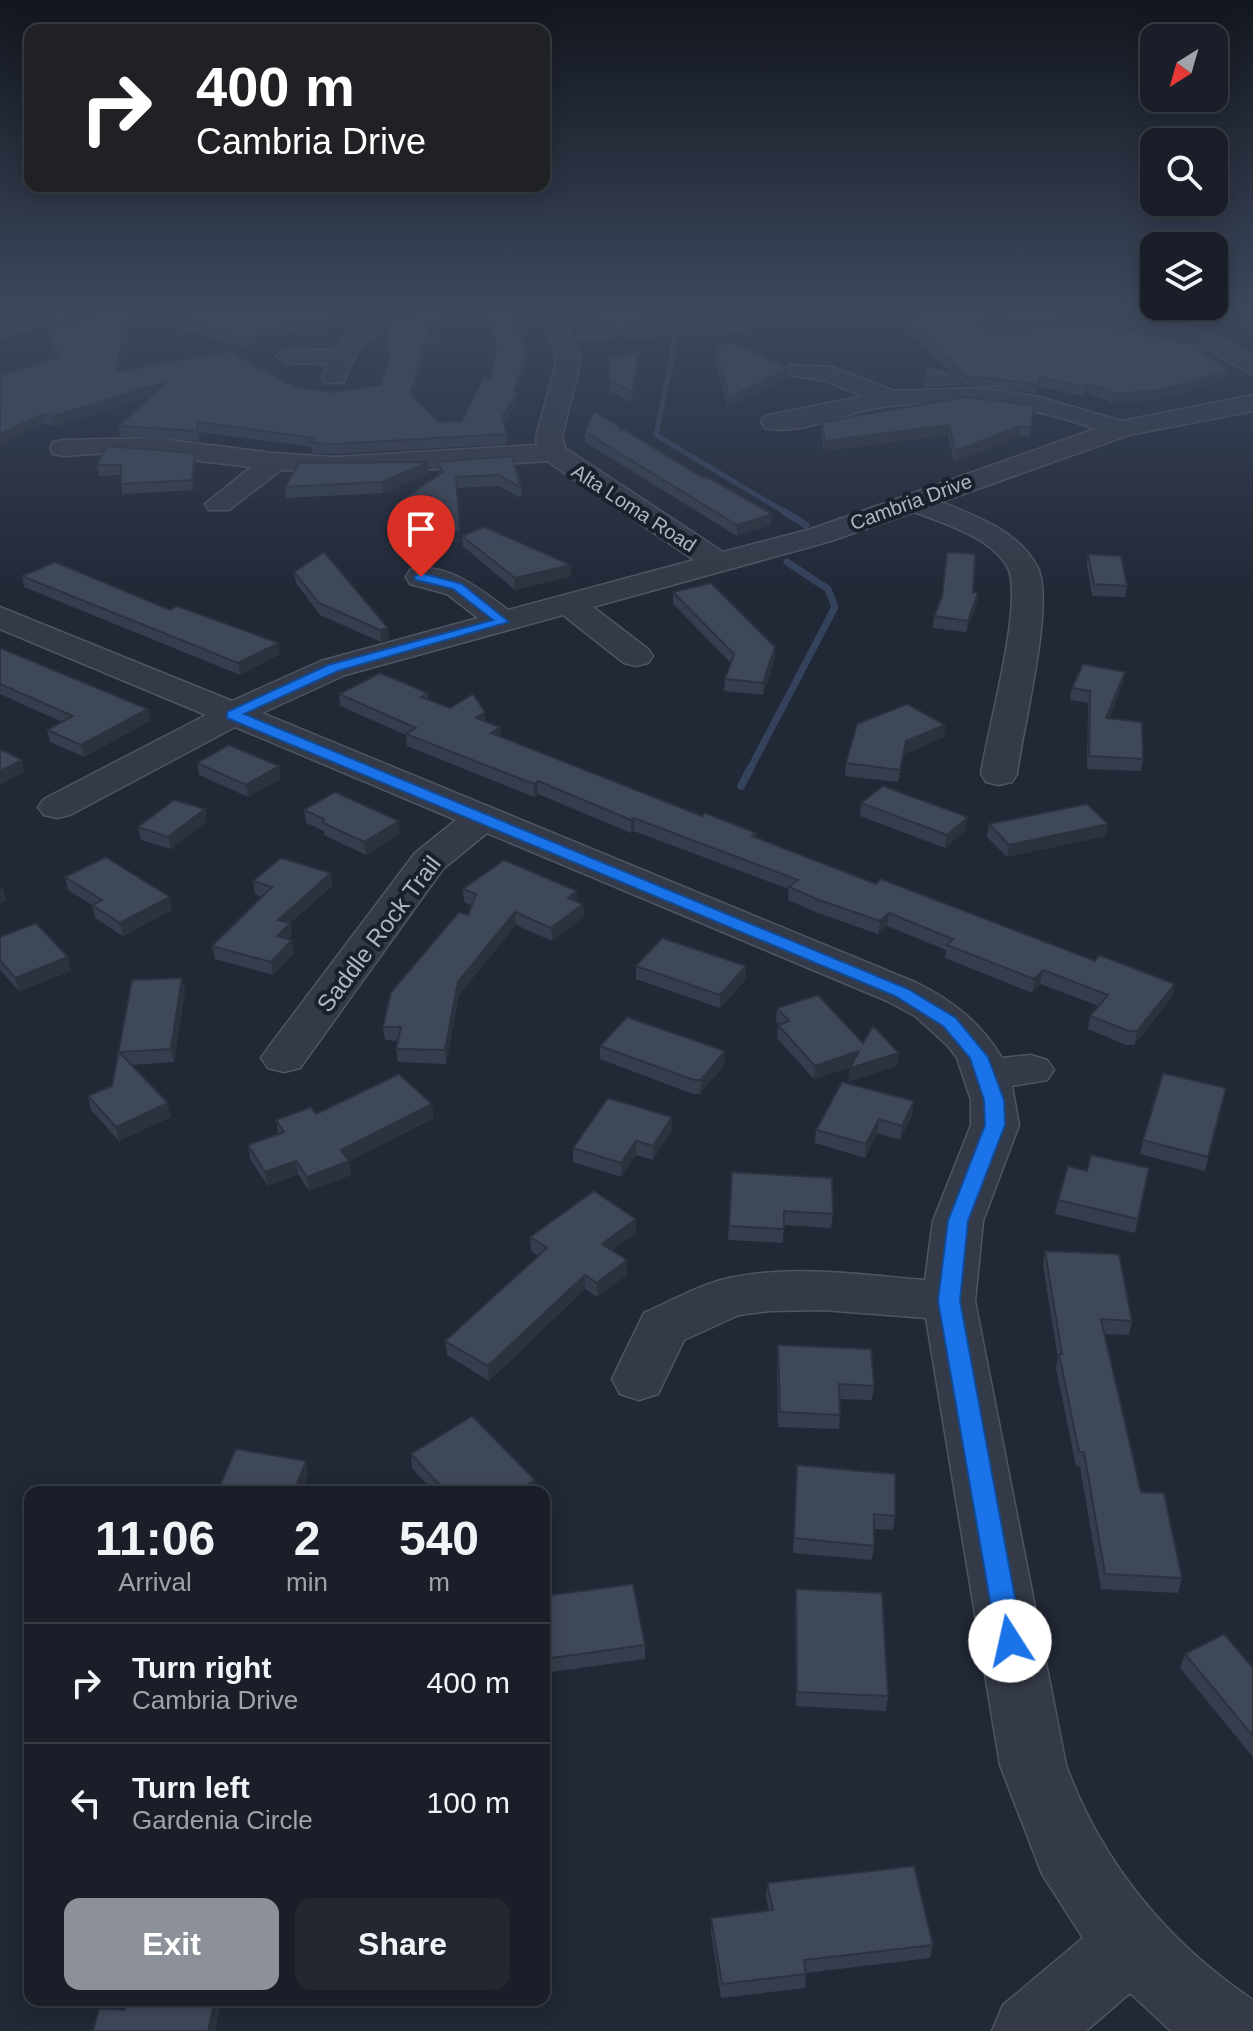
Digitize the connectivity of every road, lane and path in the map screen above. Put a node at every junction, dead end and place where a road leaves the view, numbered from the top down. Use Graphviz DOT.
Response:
graph roads {
  1 [pos="557,406"];
  2 [pos="860,406"];
  3 [pos="1051,406"];
  4 [pos="1236,406"];
  5 [pos="774,422"];
  6 [pos="1120,429"];
  7 [pos="63,448"];
  8 [pos="552,452"];
  9 [pos="276,461"];
  10 [pos="914,501"];
  11 [pos="219,504"];
  12 [pos="720,564"];
  13 [pos="421,577"];
  14 [pos="569,604"];
  15 [pos="0,617"];
  16 [pos="503,622"];
  17 [pos="636,656"];
  18 [pos="232,715"];
  19 [pos="999,774"];
  20 [pos="57,807"];
  21 [pos="483,818"];
  22 [pos="284,1058"];
  23 [pos="949,1301"];
  24 [pos="639,1379"];
  25 [pos="1134,1942"];
  26 [pos="1029,2031"];
  27 [pos="1233,2031"];
  1 -- 8 [label="street, Alta Loma Road"];
  2 -- 5 [label="street"];
  3 -- 6 [label="street"];
  4 -- 6 [label="street, Cambria Drive"];
  6 -- 10 [label="street, Cambria Drive"];
  7 -- 9 [label="street"];
  8 -- 9 [label="street"];
  8 -- 12 [label="street, Alta Loma Road"];
  9 -- 11 [label="street"];
  10 -- 12 [label="street, Cambria Drive"];
  10 -- 19 [label="street"];
  12 -- 14 [label="street, Cambria Drive"];
  13 -- 16 [label="street"];
  14 -- 16 [label="street, Cambria Drive"];
  14 -- 17 [label="street"];
  15 -- 18 [label="street"];
  16 -- 18 [label="street, Cambria Drive"];
  18 -- 20 [label="street, Cambria Drive"];
  18 -- 21 [label="street"];
  21 -- 22 [label="street, Saddle Rock Trail"];
  21 -- 23 [label="street"];
  23 -- 24 [label="street"];
  23 -- 25 [label="street"];
  25 -- 26 [label="street"];
  25 -- 27 [label="street"];
}
